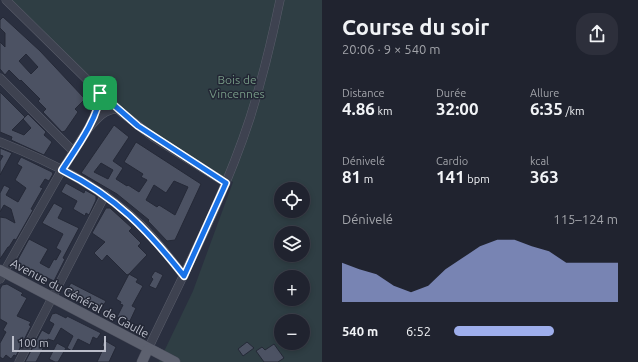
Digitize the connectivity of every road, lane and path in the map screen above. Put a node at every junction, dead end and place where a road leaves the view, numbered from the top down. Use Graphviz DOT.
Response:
graph roads {
  1 [pos="6,0"];
  2 [pos="280,0"];
  3 [pos="0,78"];
  4 [pos="100,93"];
  5 [pos="117,109"];
  6 [pos="88,129"];
  7 [pos="0,142"];
  8 [pos="74,152"];
  9 [pos="62,170"];
  10 [pos="226,183"];
  11 [pos="105,195"];
  12 [pos="1,274"];
  13 [pos="184,276"];
  14 [pos="52,299"];
  15 [pos="148,349"];
  16 [pos="19,362"];
  17 [pos="142,362"];
  18 [pos="175,362"];
  1 -- 4 [label="street"];
  2 -- 10 [label="street"];
  3 -- 8 [label="street"];
  4 -- 5 [label="street"];
  4 -- 6 [label="street"];
  5 -- 6 [label="street"];
  5 -- 10 [label="street"];
  6 -- 8 [label="street"];
  7 -- 9 [label="street"];
  8 -- 9 [label="street"];
  9 -- 11 [label="street"];
  9 -- 12 [label="street"];
  10 -- 13 [label="street"];
  11 -- 13 [label="street"];
  11 -- 14 [label="street"];
  12 -- 14 [label="main road, Avenue du Général de Gaulle"];
  13 -- 15 [label="street"];
  14 -- 15 [label="main road, Avenue du Général de Gaulle"];
  14 -- 16 [label="street"];
  15 -- 17 [label="main road"];
  15 -- 18 [label="main road, Avenue du Général de Gaulle"];
}
